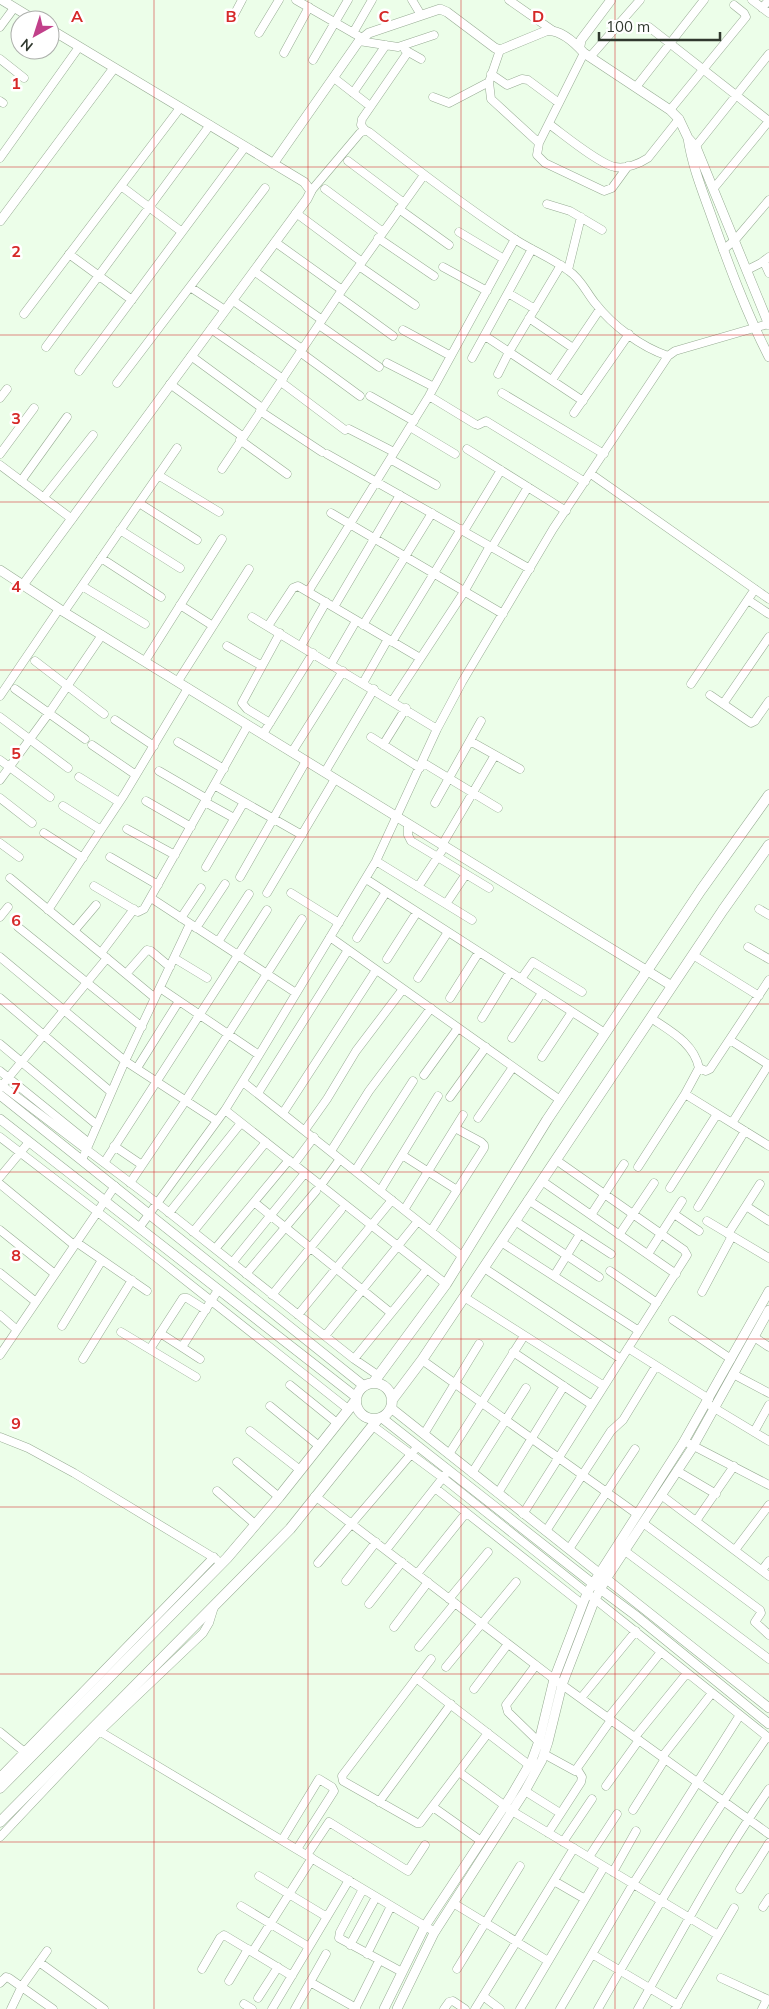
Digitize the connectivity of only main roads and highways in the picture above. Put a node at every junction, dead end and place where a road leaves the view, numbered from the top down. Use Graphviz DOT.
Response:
graph roads {
  1 [pos="769,795"];
  2 [pos="767,851"];
  3 [pos="372,1382"];
  4 [pos="356,1399"];
  5 [pos="391,1404"];
  6 [pos="377,1421"];
  7 [pos="0,1788"];
  8 [pos="0,1822"];
  1 -- 3 [label="main road"];
  2 -- 5 [label="main road"];
  3 -- 4 [label="main road"];
  3 -- 5 [label="main road"];
  4 -- 6 [label="main road"];
  4 -- 7 [label="main road"];
  5 -- 6 [label="main road"];
  6 -- 8 [label="main road"];
}
